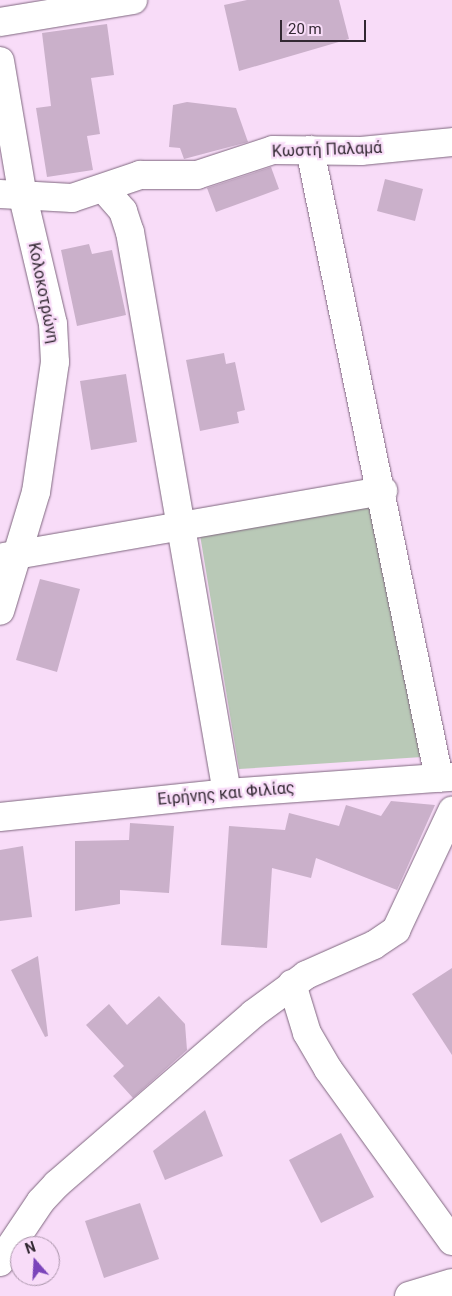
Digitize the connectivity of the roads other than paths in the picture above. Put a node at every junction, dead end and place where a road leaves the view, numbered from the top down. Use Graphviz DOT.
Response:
graph roads {
  1 [pos="133,0"];
  2 [pos="0,22"];
  3 [pos="0,61"];
  4 [pos="452,142"];
  5 [pos="310,150"];
  6 [pos="104,189"];
  7 [pos="11,195"];
  8 [pos="383,491"];
  9 [pos="182,526"];
  10 [pos="9,557"];
  11 [pos="0,611"];
  12 [pos="446,777"];
  13 [pos="227,793"];
  14 [pos="452,812"];
  15 [pos="0,817"];
  16 [pos="292,984"];
  17 [pos="452,1241"];
  18 [pos="0,1262"];
  19 [pos="452,1283"];
  20 [pos="409,1296"];
  1 -- 2 [label="street"];
  3 -- 7 [label="street, Κολοκοτρώνη"];
  4 -- 5 [label="street, Κωστή Παλαμά"];
  5 -- 6 [label="street, Κωστή Παλαμά"];
  5 -- 8 [label="street"];
  6 -- 7 [label="street, Κωστή Παλαμά"];
  6 -- 9 [label="street"];
  7 -- 10 [label="street, Κολοκοτρώνη"];
  8 -- 9 [label="street"];
  8 -- 12 [label="street"];
  9 -- 10 [label="street"];
  9 -- 13 [label="street"];
  10 -- 11 [label="street, Κολοκοτρώνη"];
  12 -- 13 [label="street, Ειρήνης και Φιλίας"];
  13 -- 15 [label="street, Ειρήνης και Φιλίας"];
  14 -- 16 [label="street"];
  16 -- 17 [label="street"];
  16 -- 18 [label="street"];
  19 -- 20 [label="street"];
}
